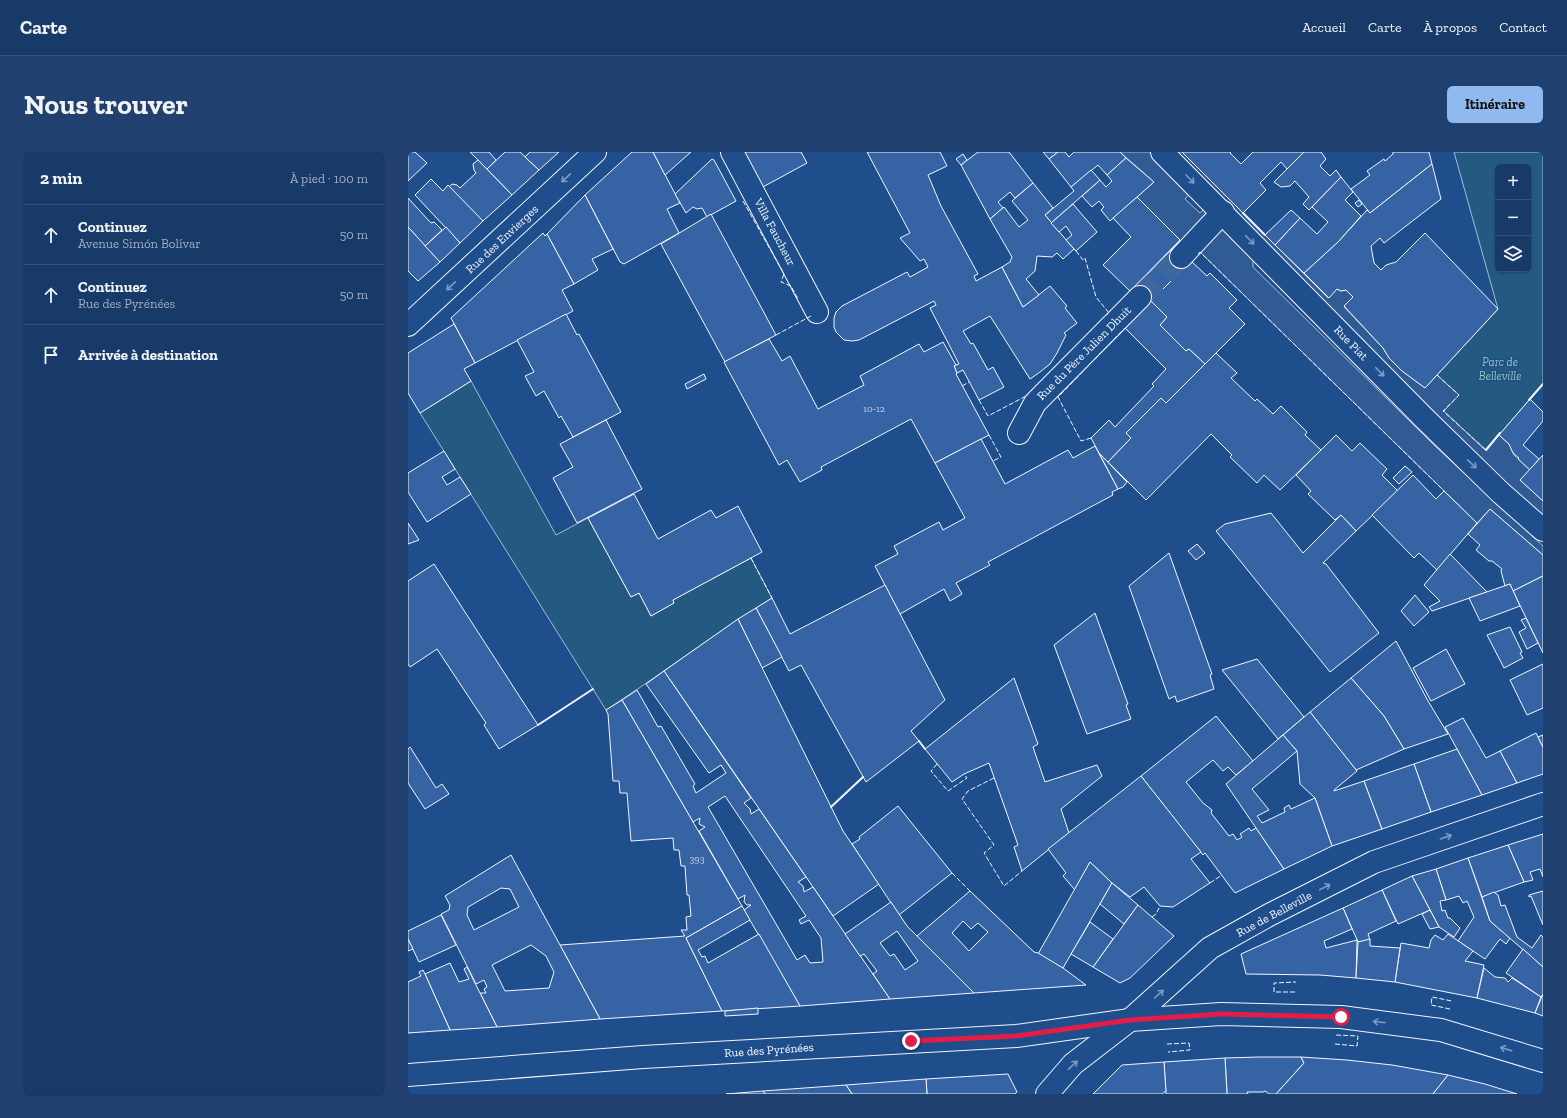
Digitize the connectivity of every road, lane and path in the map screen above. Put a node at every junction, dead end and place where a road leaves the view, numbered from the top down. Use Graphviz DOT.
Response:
graph roads {
  1 [pos="595,152"];
  2 [pos="732,152"];
  3 [pos="1162,152"];
  4 [pos="1223,212"];
  5 [pos="1181,257"];
  6 [pos="1140,297"];
  7 [pos="817,312"];
  8 [pos="408,325"];
  9 [pos="1019,433"];
  10 [pos="1543,530"];
  11 [pos="1543,804"];
  12 [pos="1130,1020"];
  13 [pos="1543,1061"];
  14 [pos="408,1075"];
  15 [pos="1047,1094"];
  1 -- 8 [label="street, Rue des Envierges, one-way"];
  2 -- 7 [label="street, Villa Faucheur"];
  3 -- 4 [label="street, Rue Piat, one-way"];
  4 -- 5 [label="street"];
  4 -- 10 [label="street, Rue Piat, one-way"];
  6 -- 9 [label="street, Rue du Père Julien Dhuit"];
  12 -- 11 [label="street, Rue de Belleville, one-way"];
  13 -- 12 [label="street, Rue des Pyrénées, one-way"];
  12 -- 14 [label="street, Rue des Pyrénées"];
  15 -- 12 [label="street, Rue de Belleville, one-way"];
}
